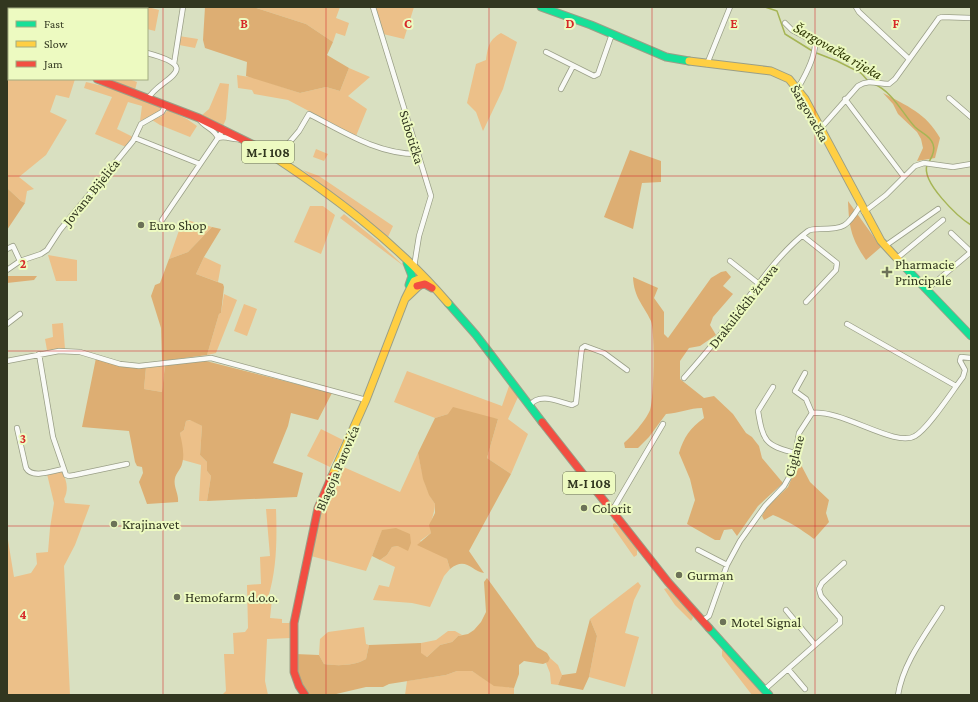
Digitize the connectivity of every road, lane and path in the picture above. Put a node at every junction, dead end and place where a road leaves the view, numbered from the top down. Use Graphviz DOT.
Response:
graph roads {
  1 [pos="183,7"];
  2 [pos="373,7"];
  3 [pos="540,7"];
  4 [pos="730,7"];
  5 [pos="856,7"];
  6 [pos="971,18"];
  7 [pos="785,23"];
  8 [pos="612,34"];
  9 [pos="148,52"];
  10 [pos="546,52"];
  11 [pos="909,59"];
  12 [pos="174,64"];
  13 [pos="707,64"];
  14 [pos="573,66"];
  15 [pos="100,80"];
  16 [pos="798,88"];
  17 [pos="561,89"];
  18 [pos="949,98"];
  19 [pos="148,99"];
  20 [pos="845,99"];
  21 [pos="166,105"];
  22 [pos="199,118"];
  23 [pos="971,118"];
  24 [pos="820,129"];
  25 [pos="224,130"];
  26 [pos="135,138"];
  27 [pos="218,138"];
  28 [pos="242,139"];
  29 [pos="417,154"];
  30 [pos="277,157"];
  31 [pos="200,164"];
  32 [pos="971,164"];
  33 [pos="904,177"];
  34 [pos="862,209"];
  35 [pos="938,209"];
  36 [pos="162,220"];
  37 [pos="943,220"];
  38 [pos="951,233"];
  39 [pos="803,236"];
  40 [pos="885,246"];
  41 [pos="7,249"];
  42 [pos="971,252"];
  43 [pos="401,255"];
  44 [pos="896,259"];
  45 [pos="20,261"];
  46 [pos="730,261"];
  47 [pos="414,267"];
  48 [pos="7,270"];
  49 [pos="424,277"];
  50 [pos="759,284"];
  51 [pos="410,285"];
  52 [pos="417,286"];
  53 [pos="926,290"];
  54 [pos="440,294"];
  55 [pos="405,299"];
  56 [pos="806,302"];
  57 [pos="20,314"];
  58 [pos="7,324"];
  59 [pos="847,324"];
  60 [pos="971,336"];
  61 [pos="39,354"];
  62 [pos="971,358"];
  63 [pos="7,361"];
  64 [pos="627,370"];
  65 [pos="805,373"];
  66 [pos="684,378"];
  67 [pos="956,386"];
  68 [pos="773,387"];
  69 [pos="366,400"];
  70 [pos="530,405"];
  71 [pos="812,413"];
  72 [pos="663,424"];
  73 [pos="17,428"];
  74 [pos="796,453"];
  75 [pos="127,464"];
  76 [pos="63,469"];
  77 [pos="612,511"];
  78 [pos="698,550"];
  79 [pos="844,563"];
  80 [pos="727,565"];
  81 [pos="942,608"];
  82 [pos="786,610"];
  83 [pos="702,621"];
  84 [pos="814,645"];
  85 [pos="788,669"];
  86 [pos="805,689"];
  87 [pos="766,692"];
  88 [pos="305,695"];
  89 [pos="898,695"];
  1 -- 12 [label="street"];
  2 -- 29 [label="street, Subotička"];
  3 -- 8 [label="street, Šargovačka"];
  4 -- 13 [label="street"];
  5 -- 11 [label="street"];
  6 -- 11 [label="street"];
  7 -- 16 [label="street"];
  8 -- 13 [label="street, Šargovačka"];
  8 -- 14 [label="street"];
  9 -- 12 [label="street"];
  10 -- 14 [label="street"];
  11 -- 20 [label="street"];
  12 -- 19 [label="street"];
  13 -- 16 [label="street, Šargovačka"];
  14 -- 17 [label="street"];
  15 -- 19 [label="street, M-I 108"];
  16 -- 24 [label="street, Šargovačka"];
  18 -- 23 [label="street"];
  19 -- 21 [label="street, M-I 108"];
  20 -- 24 [label="street"];
  20 -- 33 [label="street"];
  21 -- 22 [label="street, M-I 108"];
  21 -- 26 [label="street, Jovana Bijelića"];
  22 -- 25 [label="street, M-I 108"];
  22 -- 27 [label="street"];
  24 -- 34 [label="street, Šargovačka"];
  25 -- 27 [label="street"];
  25 -- 28 [label="street, M-I 108"];
  26 -- 31 [label="street"];
  26 -- 45 [label="street, Jovana Bijelića"];
  27 -- 28 [label="street"];
  27 -- 31 [label="street"];
  28 -- 30 [label="street, M-I 108"];
  29 -- 30 [label="street"];
  29 -- 47 [label="street, Subotička"];
  30 -- 43 [label="street, M-I 108"];
  31 -- 36 [label="street"];
  32 -- 33 [label="street, Drakulićkih žrtava"];
  33 -- 34 [label="street, Drakulićkih žrtava"];
  34 -- 39 [label="street, Drakulićkih žrtava"];
  34 -- 40 [label="street, Šargovačka"];
  35 -- 40 [label="street"];
  37 -- 44 [label="street"];
  38 -- 42 [label="street"];
  39 -- 50 [label="street, Drakulićkih žrtava"];
  39 -- 56 [label="street"];
  40 -- 44 [label="street, Šargovačka"];
  41 -- 45 [label="street"];
  42 -- 53 [label="street"];
  43 -- 47 [label="street, M-I 108"];
  43 -- 51 [label="street"];
  44 -- 53 [label="street, Šargovačka"];
  45 -- 48 [label="street, Jovana Bijelića"];
  46 -- 50 [label="street"];
  47 -- 49 [label="street, M-I 108"];
  49 -- 51 [label="street"];
  49 -- 52 [label="street, Blagoja Parovića"];
  49 -- 54 [label="street, M-I 108"];
  50 -- 66 [label="street, Drakulićkih žrtava"];
  51 -- 55 [label="street"];
  52 -- 54 [label="street"];
  52 -- 55 [label="street, Blagoja Parovića"];
  53 -- 60 [label="street, Šargovačka"];
  54 -- 70 [label="street, M-I 108"];
  55 -- 69 [label="street, Blagoja Parovića"];
  57 -- 58 [label="street"];
  59 -- 67 [label="street"];
  61 -- 63 [label="street"];
  61 -- 69 [label="street"];
  61 -- 76 [label="street"];
  62 -- 67 [label="street"];
  64 -- 70 [label="street"];
  65 -- 71 [label="street"];
  67 -- 71 [label="street"];
  68 -- 74 [label="street"];
  69 -- 88 [label="street, Blagoja Parovića"];
  70 -- 77 [label="street, M-I 108"];
  71 -- 74 [label="street, Ciglane"];
  72 -- 77 [label="street"];
  73 -- 76 [label="street"];
  74 -- 80 [label="street, Ciglane"];
  75 -- 76 [label="street"];
  77 -- 83 [label="street, M-I 108"];
  78 -- 80 [label="street"];
  79 -- 84 [label="street"];
  80 -- 83 [label="street, Ciglane"];
  81 -- 89 [label="street"];
  82 -- 84 [label="street"];
  83 -- 87 [label="street, M-I 108"];
  84 -- 85 [label="street"];
  85 -- 86 [label="street"];
  85 -- 87 [label="street"];
}
